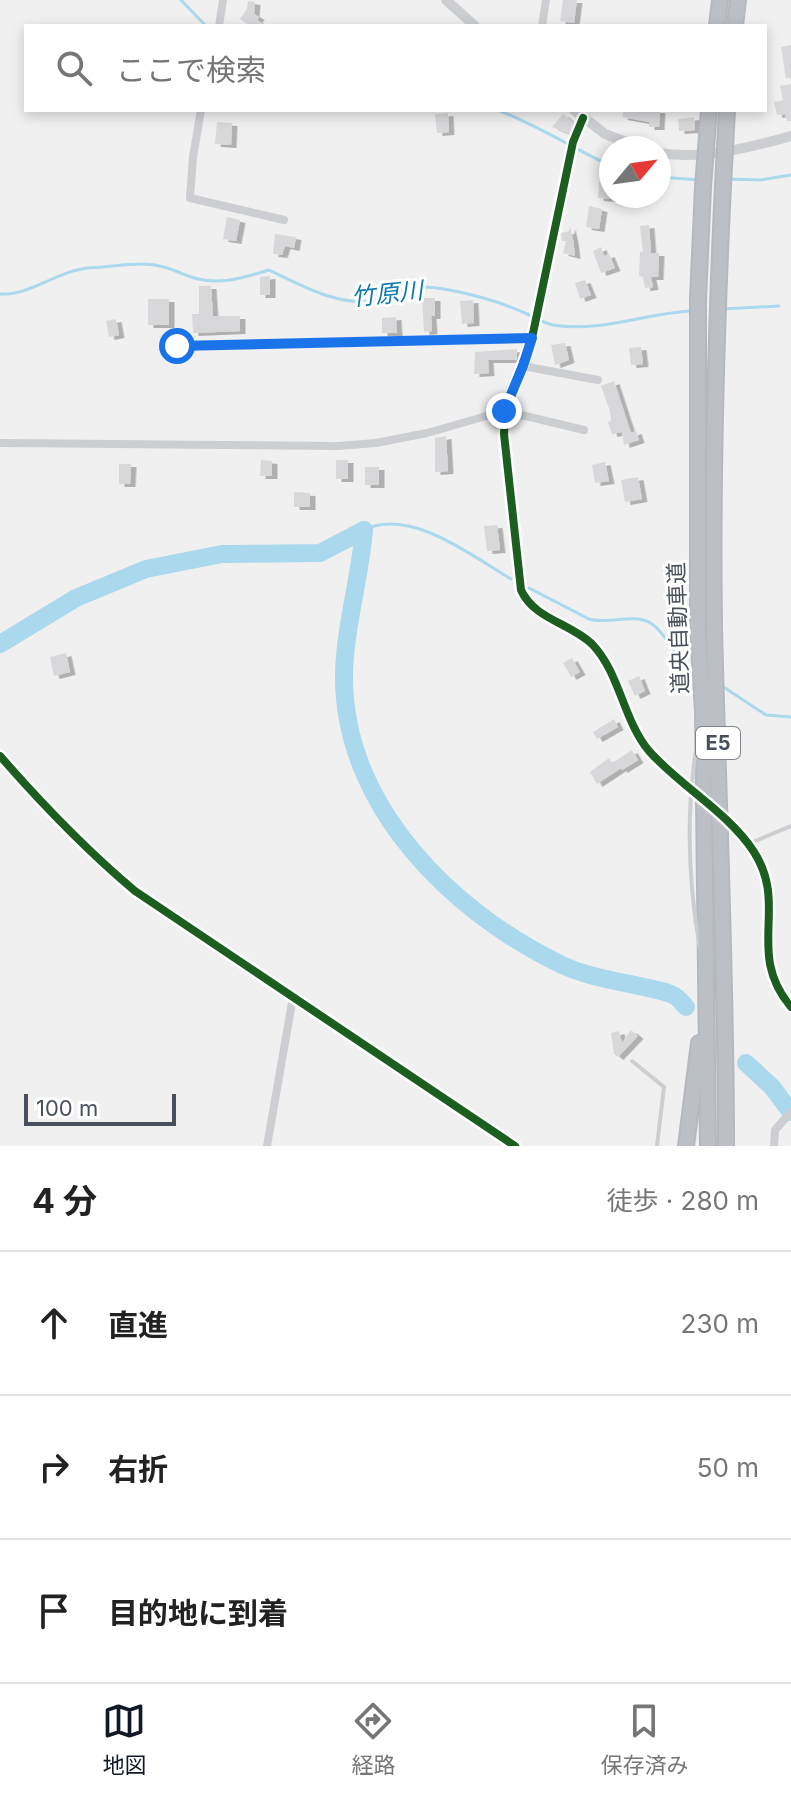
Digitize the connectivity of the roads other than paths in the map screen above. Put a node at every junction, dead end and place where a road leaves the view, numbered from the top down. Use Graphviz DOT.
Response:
graph roads {
  1 [pos="223,0"];
  2 [pos="446,0"];
  3 [pos="546,0"];
  4 [pos="720,0"];
  5 [pos="738,0"];
  6 [pos="219,24"];
  7 [pos="473,24"];
  8 [pos="542,24"];
  9 [pos="717,24"];
  10 [pos="735,24"];
  11 [pos="201,112"];
  12 [pos="709,112"];
  13 [pos="727,112"];
  14 [pos="578,114"];
  15 [pos="610,136"];
  16 [pos="791,136"];
  17 [pos="671,155"];
  18 [pos="284,220"];
  19 [pos="532,338"];
  20 [pos="177,346"];
  21 [pos="523,366"];
  22 [pos="598,380"];
  23 [pos="504,411"];
  24 [pos="584,430"];
  25 [pos="0,443"];
  26 [pos="0,756"];
  27 [pos="674,775"];
  28 [pos="791,826"];
  29 [pos="739,834"];
  30 [pos="748,844"];
  31 [pos="724,935"];
  32 [pos="293,997"];
  33 [pos="705,997"];
  34 [pos="791,1007"];
  35 [pos="632,1061"];
  36 [pos="788,1115"];
  37 [pos="267,1146"];
  38 [pos="515,1146"];
  39 [pos="657,1146"];
  40 [pos="686,1146"];
  41 [pos="708,1146"];
  42 [pos="726,1146"];
  43 [pos="735,1146"];
  44 [pos="774,1146"];
  1 -- 6 [label="street"];
  2 -- 7 [label="street"];
  3 -- 8 [label="street"];
  4 -- 9 [label="highway"];
  5 -- 10 [label="highway"];
  11 -- 18 [label="street"];
  12 -- 33 [label="highway, 道央自動車道 / E5, bridge"];
  13 -- 31 [label="highway, 道央自動車道 / E5, bridge"];
  14 -- 15 [label="street"];
  14 -- 19 [label="street"];
  16 -- 17 [label="street"];
  19 -- 20 [label="street"];
  19 -- 21 [label="street"];
  21 -- 22 [label="street"];
  21 -- 23 [label="street"];
  23 -- 24 [label="street"];
  23 -- 25 [label="street"];
  23 -- 27 [label="street"];
  26 -- 32 [label="street"];
  28 -- 30 [label="lane"];
  29 -- 30 [label="street"];
  30 -- 34 [label="street"];
  31 -- 42 [label="highway, 道央自動車道 / E5"];
  31 -- 43 [label="highway"];
  32 -- 37 [label="street"];
  32 -- 38 [label="street"];
  33 -- 40 [label="highway"];
  33 -- 41 [label="highway, 道央自動車道 / E5"];
  35 -- 39 [label="lane"];
  36 -- 44 [label="street"];
}
